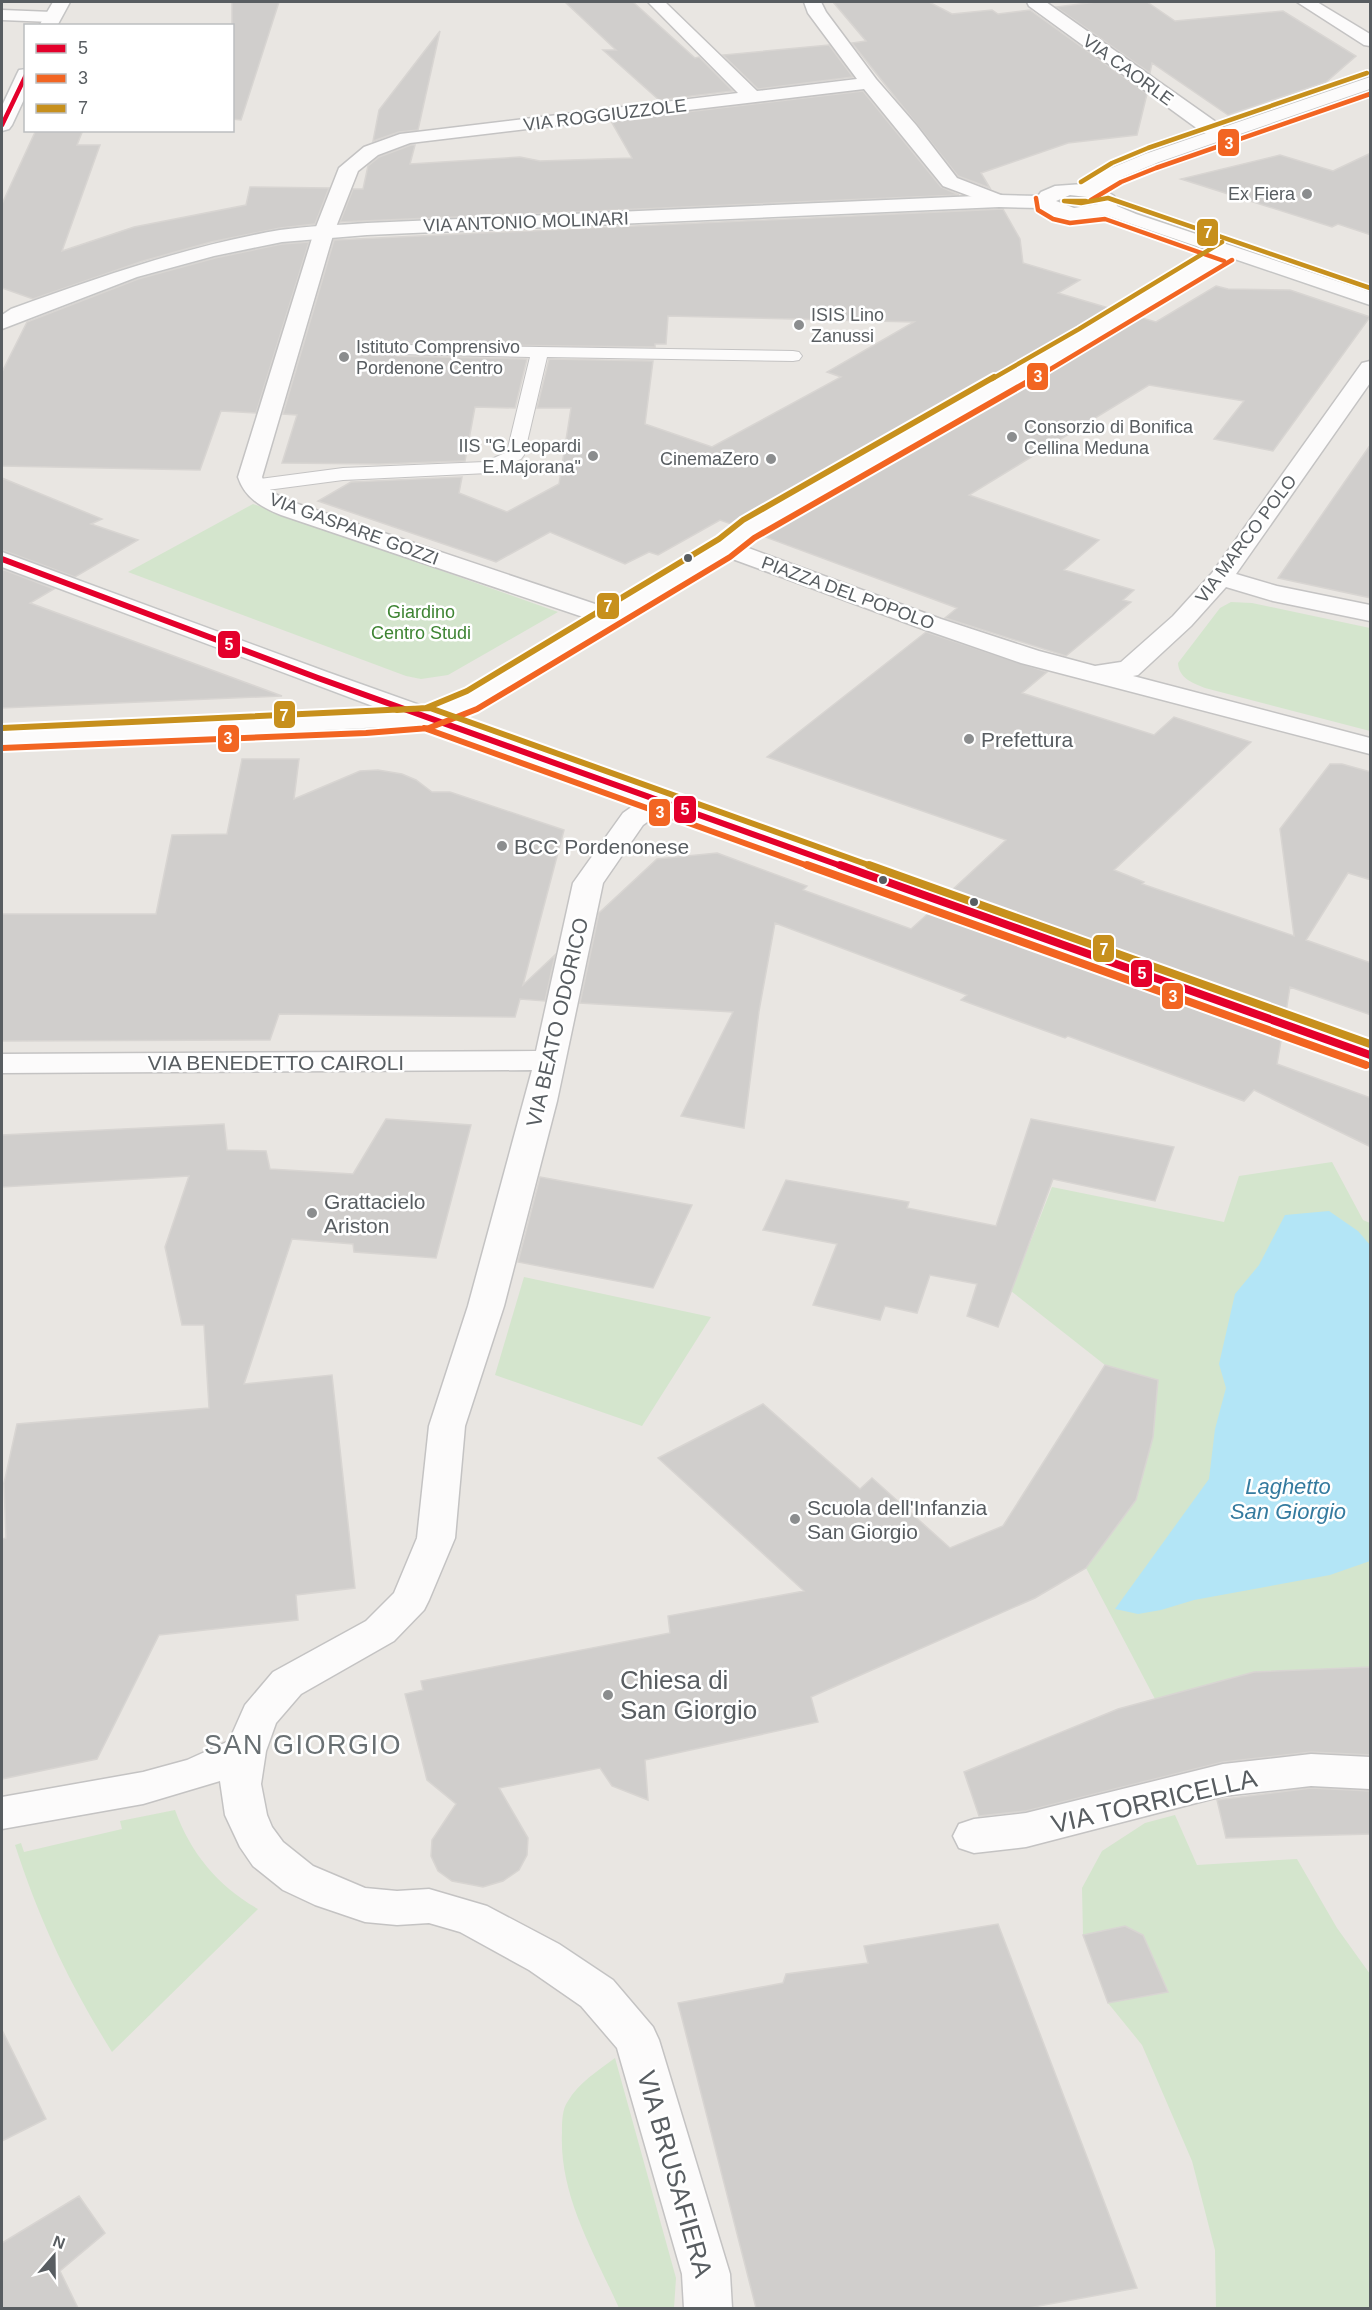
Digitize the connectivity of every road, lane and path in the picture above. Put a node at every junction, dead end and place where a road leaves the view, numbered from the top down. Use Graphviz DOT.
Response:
graph roads {
  1 [pos="656,2"];
  2 [pos="813,2"];
  3 [pos="1035,2"];
  4 [pos="1306,2"];
  5 [pos="2,15"];
  6 [pos="54,15"];
  7 [pos="1371,41"];
  8 [pos="24,78"];
  9 [pos="869,83"];
  10 [pos="1371,83"];
  11 [pos="754,98"];
  12 [pos="2,125"];
  13 [pos="1223,134"];
  14 [pos="349,168"];
  15 [pos="1086,191"];
  16 [pos="999,201"];
  17 [pos="1045,202"];
  18 [pos="1105,208"];
  19 [pos="324,232"];
  20 [pos="1227,251"];
  21 [pos="1371,299"];
  22 [pos="7,317"];
  23 [pos="403,350"];
  24 [pos="540,352"];
  25 [pos="793,356"];
  26 [pos="1371,368"];
  27 [pos="252,486"];
  28 [pos="725,548"];
  29 [pos="2,559"];
  30 [pos="1221,578"];
  31 [pos="1371,613"];
  32 [pos="608,617"];
  33 [pos="1093,674"];
  34 [pos="428,718"];
  35 [pos="2,738"];
  36 [pos="1371,746"];
  37 [pos="660,800"];
  38 [pos="1371,1055"];
  39 [pos="551,1060"];
  40 [pos="2,1063"];
  41 [pos="245,1751"];
  42 [pos="1371,1773"];
  43 [pos="2,1813"];
  44 [pos="974,1836"];
  45 [pos="637,2040"];
  46 [pos="708,2308"];
  1 -- 11 [label="street"];
  2 -- 9 [label="street"];
  3 -- 13 [label="street, VIA CAORLE"];
  4 -- 7 [label="street"];
  5 -- 6 [label="street"];
  8 -- 12 [label="street"];
  9 -- 11 [label="street, VIA ROGGIUZZOLE"];
  9 -- 16 [label="street"];
  10 -- 13 [label="street"];
  11 -- 14 [label="street, VIA ROGGIUZZOLE"];
  13 -- 15 [label="street"];
  14 -- 19 [label="street, VIA GASPARE GOZZI"];
  15 -- 17 [label="street, VIA ANTONIO MOLINARI"];
  15 -- 18 [label="street, VIA ANTONIO MOLINARI"];
  16 -- 17 [label="street, VIA ANTONIO MOLINARI"];
  16 -- 19 [label="street, VIA ANTONIO MOLINARI"];
  17 -- 18 [label="street, VIA ANTONIO MOLINARI"];
  18 -- 20 [label="street, VIA ANTONIO MOLINARI"];
  19 -- 22 [label="street, VIA ANTONIO MOLINARI"];
  19 -- 27 [label="street, VIA GASPARE GOZZI"];
  20 -- 21 [label="street, VIA ANTONIO MOLINARI"];
  20 -- 28 [label="street"];
  23 -- 24 [label="lane"];
  24 -- 25 [label="lane"];
  24 -- 27 [label="lane"];
  26 -- 30 [label="street, VIA MARCO POLO"];
  27 -- 32 [label="street, VIA GASPARE GOZZI"];
  28 -- 32 [label="street"];
  28 -- 33 [label="street, PIAZZA DEL POPOLO"];
  29 -- 34 [label="street"];
  30 -- 31 [label="street"];
  30 -- 33 [label="street, VIA MARCO POLO"];
  32 -- 34 [label="street"];
  33 -- 36 [label="street, PIAZZA DEL POPOLO"];
  34 -- 35 [label="street"];
  34 -- 37 [label="street"];
  37 -- 38 [label="street"];
  37 -- 39 [label="street, VIA BEATO ODORICO"];
  39 -- 40 [label="street, VIA BENEDETTO CAIROLI"];
  39 -- 41 [label="street, VIA BEATO ODORICO"];
  41 -- 43 [label="street"];
  41 -- 45 [label="street, VIA BEATO ODORICO"];
  42 -- 44 [label="street, VIA TORRICELLA"];
  45 -- 46 [label="street, VIA BRUSAFIERA"];
}
